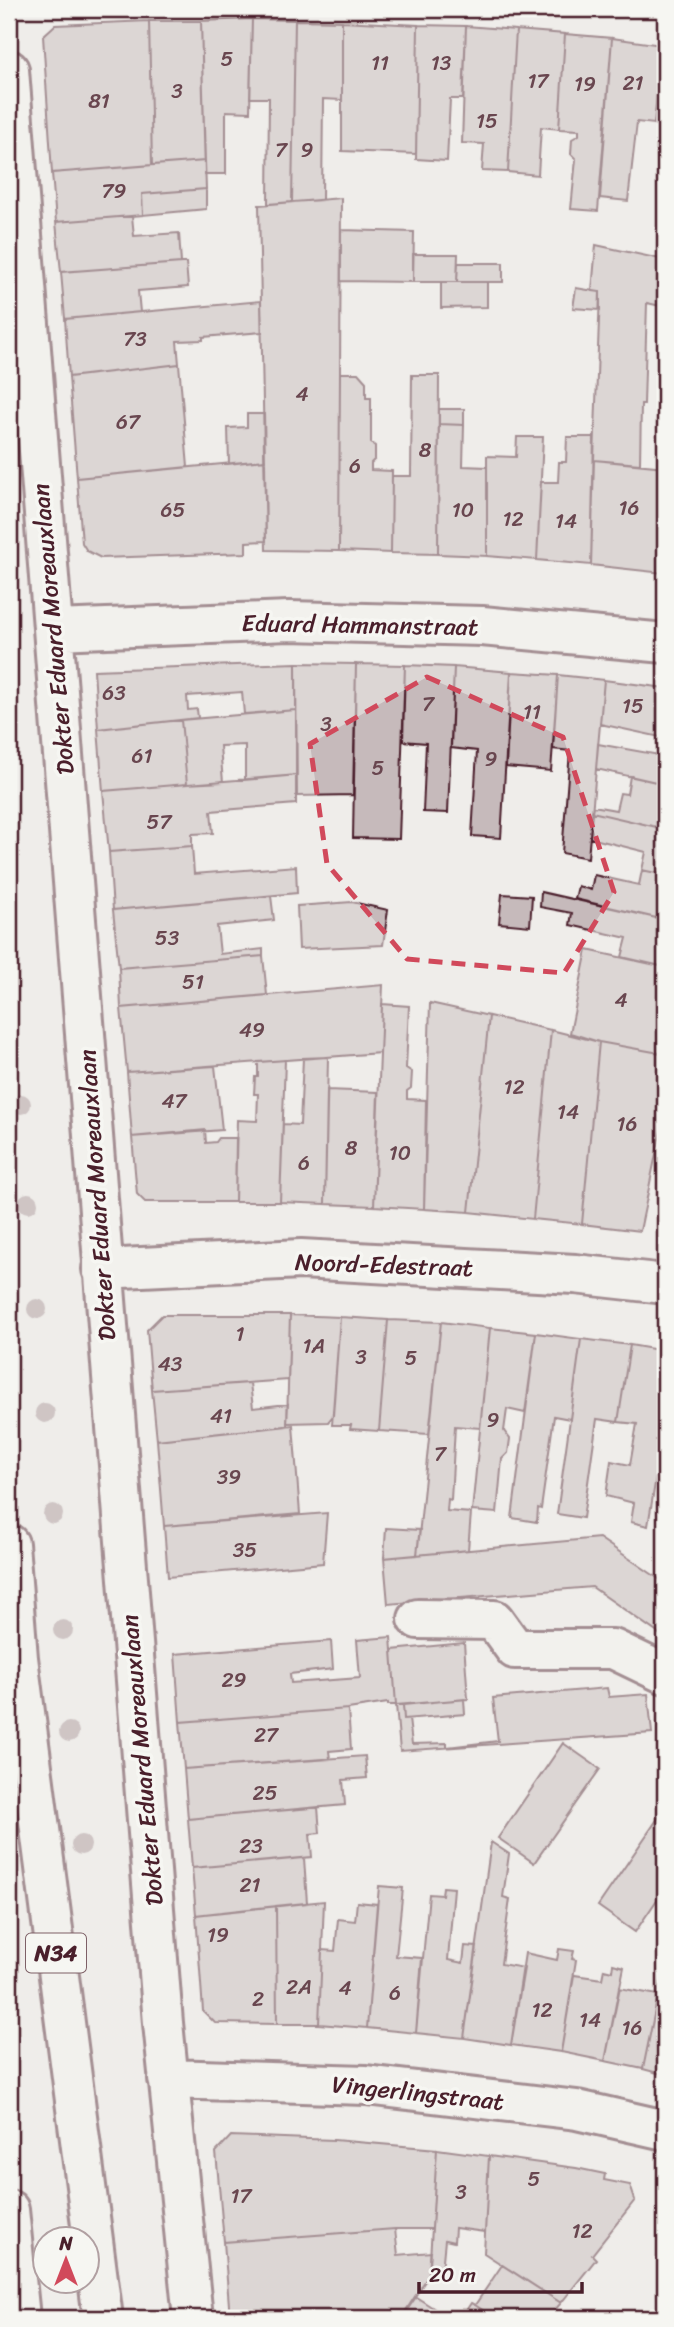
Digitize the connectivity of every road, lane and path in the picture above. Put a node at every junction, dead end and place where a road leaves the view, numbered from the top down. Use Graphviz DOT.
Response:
graph roads {
  1 [pos="9,70"];
  2 [pos="54,630"];
  3 [pos="665,643"];
  4 [pos="102,1269"];
  5 [pos="665,1284"];
  6 [pos="9,1544"];
  7 [pos="418,1619"];
  8 [pos="665,1674"];
  9 [pos="168,2080"];
  10 [pos="665,2130"];
  11 [pos="9,2210"];
  12 [pos="20,2318"];
  13 [pos="103,2318"];
  14 [pos="193,2318"];
  1 -- 2 [label="street, Dokter Eduard Moreauxlaan"];
  2 -- 3 [label="street, Eduard Hammanstraat"];
  2 -- 4 [label="street, Dokter Eduard Moreauxlaan"];
  4 -- 5 [label="street, Noord-Edestraat"];
  4 -- 9 [label="street, Dokter Eduard Moreauxlaan"];
  6 -- 13 [label="street, N34"];
  7 -- 8 [label="street"];
  9 -- 10 [label="street, Vingerlingstraat"];
  9 -- 14 [label="street, Dokter Eduard Moreauxlaan"];
  11 -- 12 [label="street"];
}
